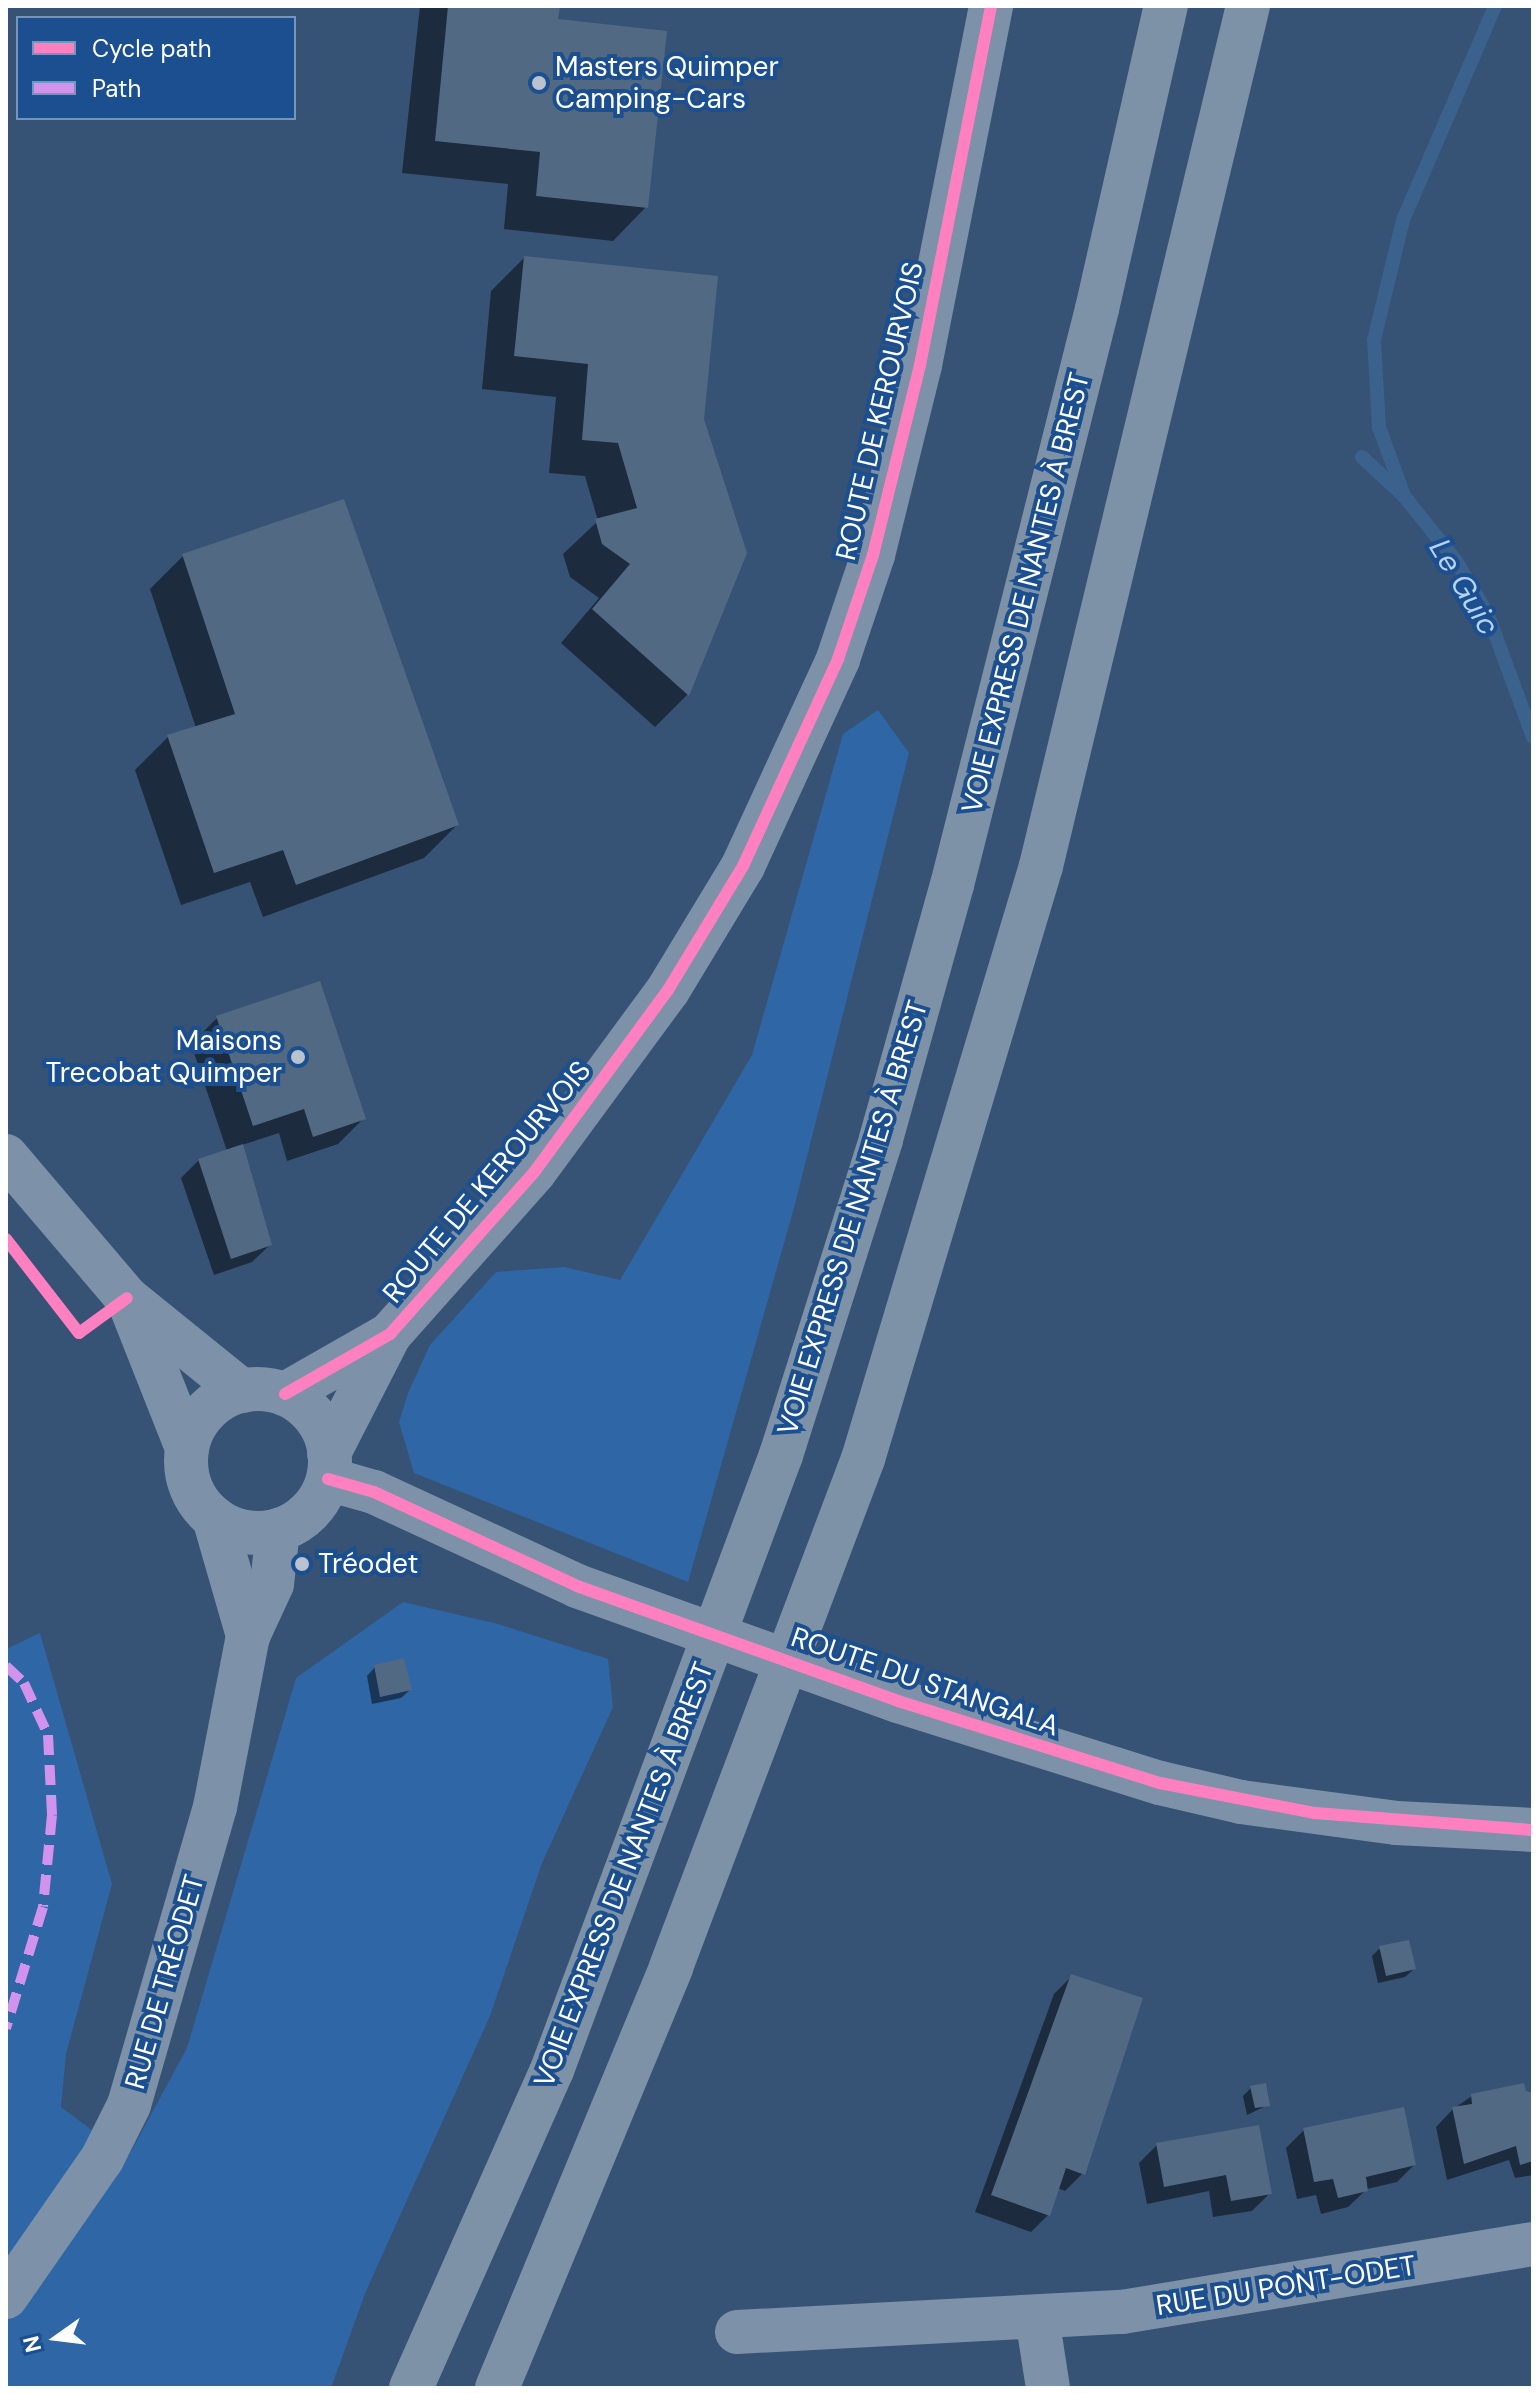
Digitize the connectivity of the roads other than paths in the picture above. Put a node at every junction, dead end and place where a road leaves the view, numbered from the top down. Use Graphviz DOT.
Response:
graph roads {
  1 [pos="991,6"];
  2 [pos="1166,6"];
  3 [pos="1248,6"];
  4 [pos="6,1156"];
  5 [pos="127,1298"];
  6 [pos="390,1334"];
  7 [pos="263,1393"];
  8 [pos="187,1448"];
  9 [pos="328,1466"];
  10 [pos="214,1518"];
  11 [pos="278,1530"];
  12 [pos="248,1636"];
  13 [pos="1533,1830"];
  14 [pos="1533,2244"];
  15 [pos="6,2297"];
  16 [pos="1037,2317"];
  17 [pos="737,2332"];
  18 [pos="411,2388"];
  19 [pos="497,2388"];
  20 [pos="1048,2388"];
  1 -- 6 [label="street, ROUTE DE KEROURVOIS"];
  2 -- 18 [label="highway, VOIE EXPRESS DE NANTES À BREST"];
  3 -- 19 [label="highway"];
  4 -- 5 [label="street"];
  5 -- 7 [label="street"];
  5 -- 8 [label="street"];
  6 -- 7 [label="street, ROUTE DE KEROURVOIS"];
  6 -- 9 [label="street, ROUTE DE KEROURVOIS"];
  7 -- 8 [label="street"];
  7 -- 9 [label="street"];
  8 -- 10 [label="street"];
  9 -- 11 [label="street"];
  9 -- 13 [label="street, ROUTE DU STANGALA, bridge"];
  10 -- 11 [label="street"];
  10 -- 12 [label="street, RUE DE TRÉODET"];
  11 -- 12 [label="street, RUE DE TRÉODET"];
  12 -- 15 [label="street, RUE DE TRÉODET"];
  14 -- 16 [label="street, RUE DU PONT-ODET"];
  16 -- 17 [label="street, RUE DU PONT-ODET"];
  16 -- 20 [label="street"];
}
